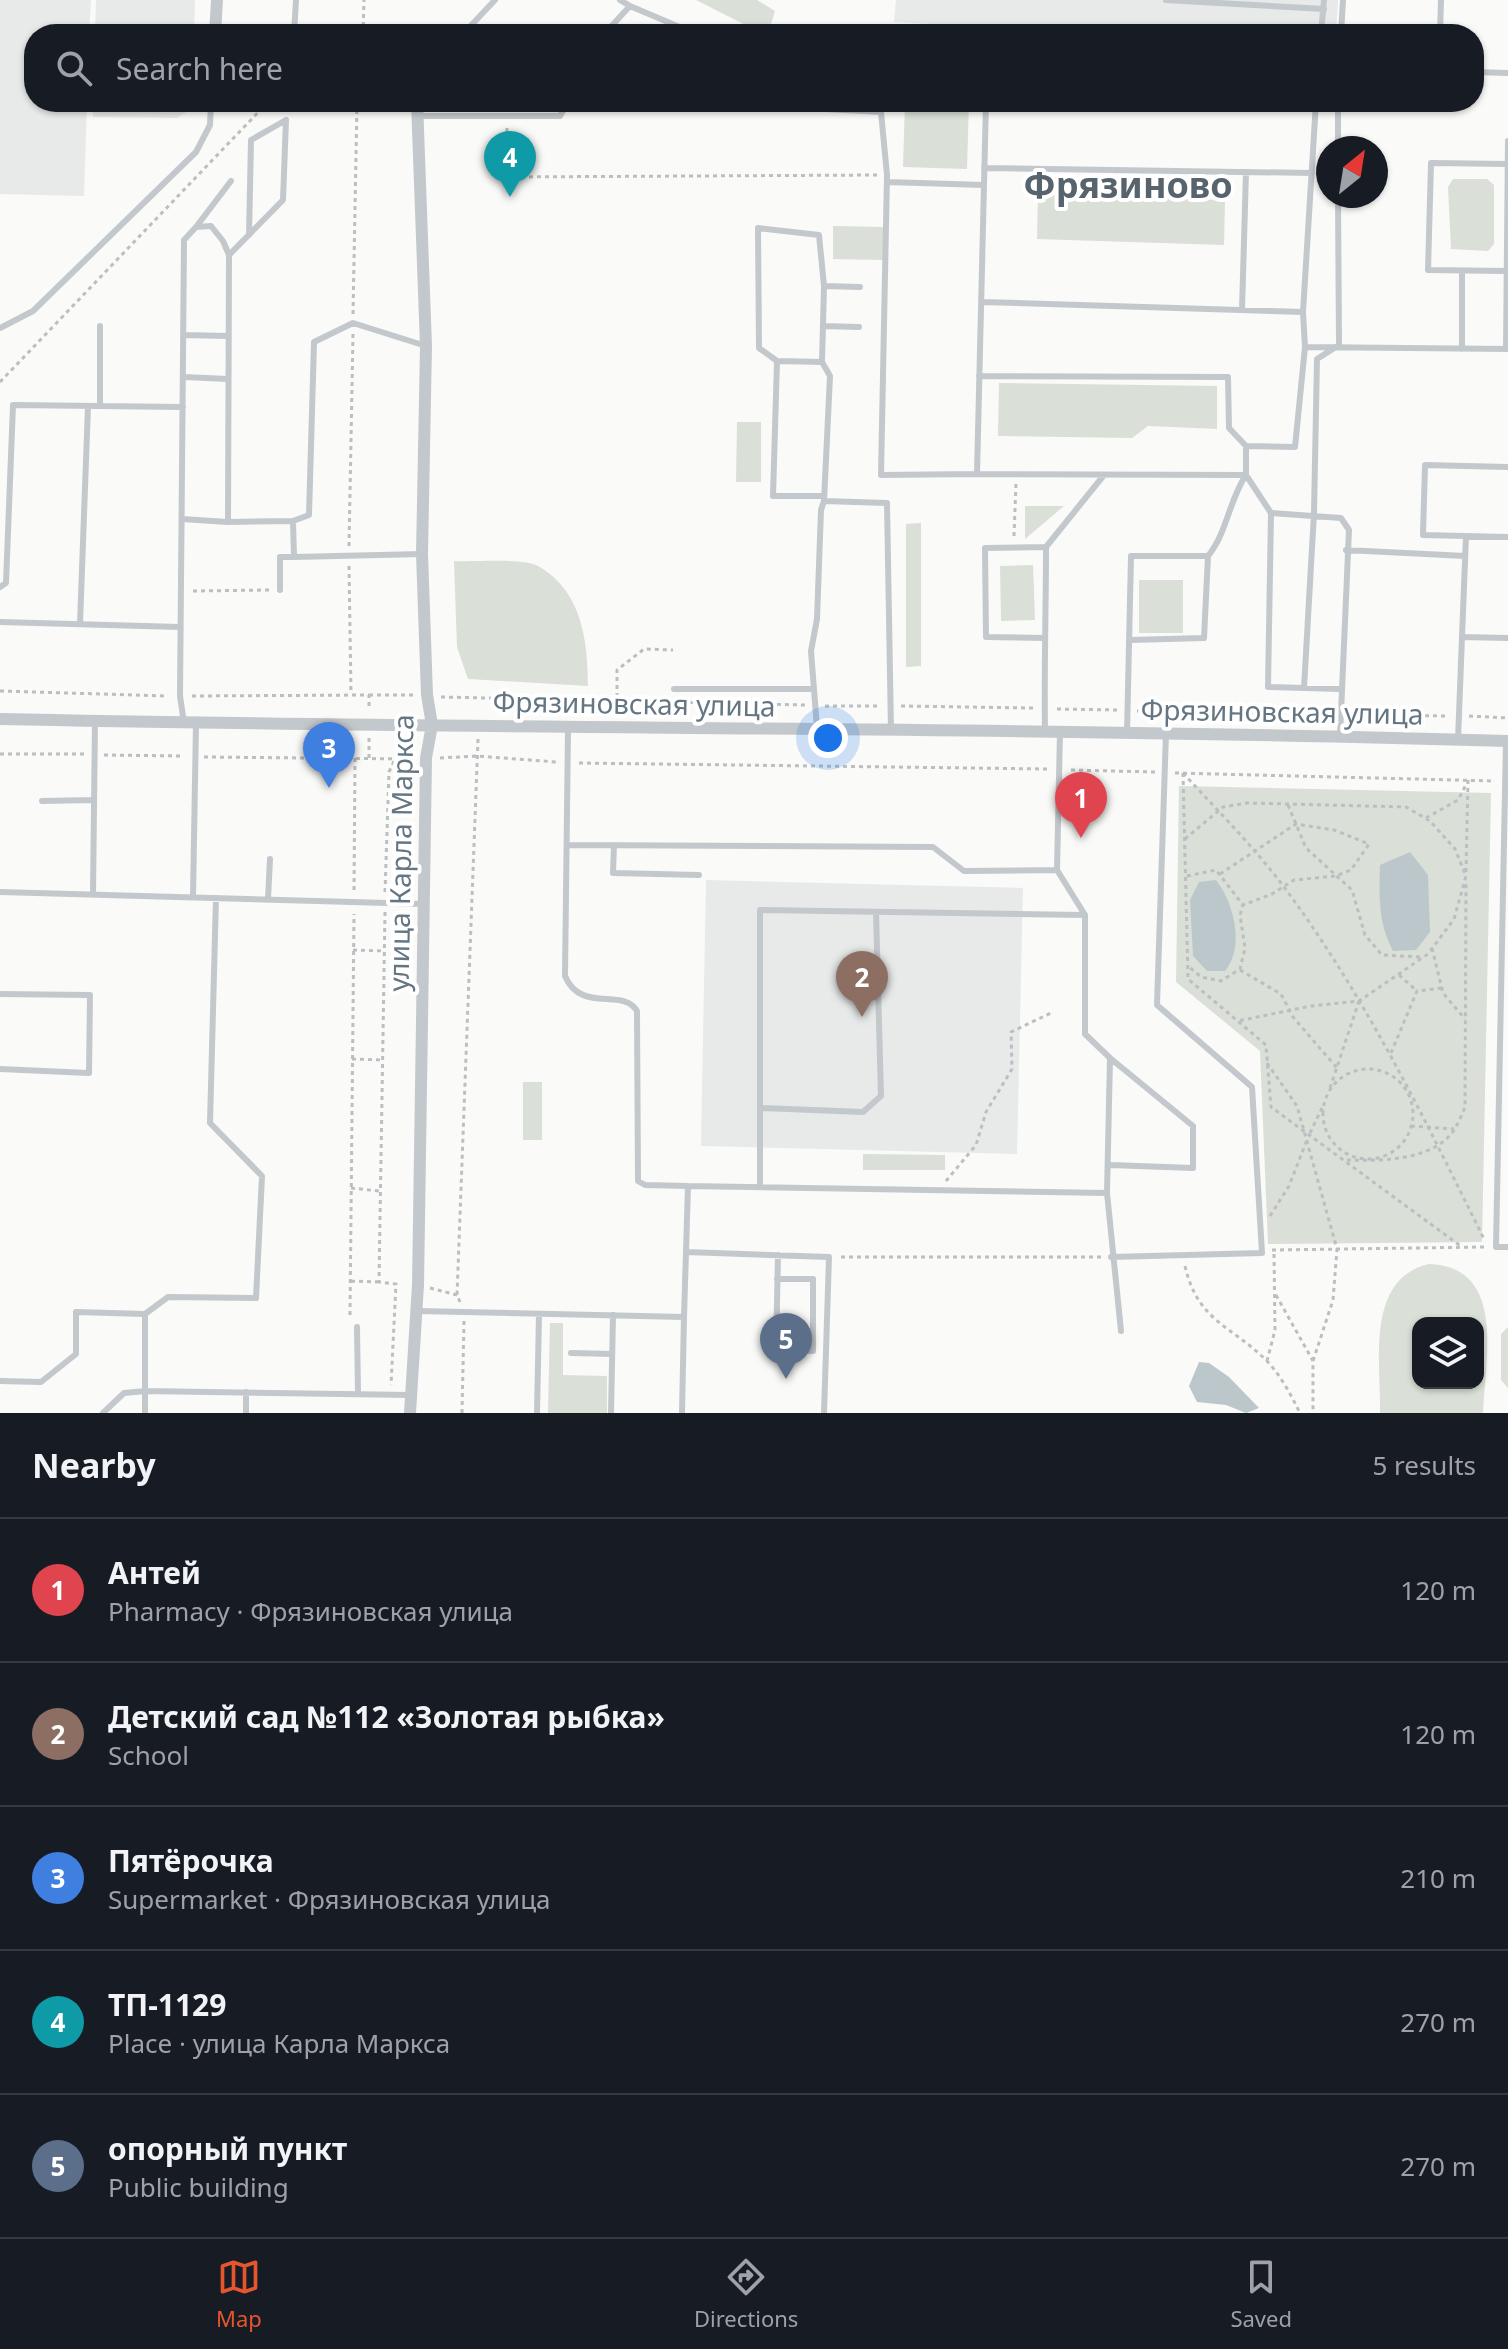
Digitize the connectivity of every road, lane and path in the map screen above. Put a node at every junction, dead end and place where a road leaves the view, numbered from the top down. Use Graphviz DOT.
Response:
graph roads {
  1 [pos="217,0"];
  2 [pos="296,0"];
  3 [pos="495,0"];
  4 [pos="620,0"];
  5 [pos="1166,0"];
  6 [pos="1324,0"];
  7 [pos="1343,0"];
  8 [pos="1441,0"];
  9 [pos="364,1"];
  10 [pos="630,6"];
  11 [pos="1324,9"];
  12 [pos="216,24"];
  13 [pos="295,24"];
  14 [pos="363,24"];
  15 [pos="472,24"];
  16 [pos="613,24"];
  17 [pos="672,24"];
  18 [pos="1322,24"];
  19 [pos="1342,24"];
  20 [pos="1440,24"];
  21 [pos="1484,72"];
  22 [pos="1508,73"];
  23 [pos="211,112"];
  24 [pos="258,112"];
  25 [pos="357,112"];
  26 [pos="419,112"];
  27 [pos="562,112"];
  28 [pos="881,112"];
  29 [pos="986,112"];
  30 [pos="1315,112"];
  31 [pos="1338,112"];
  32 [pos="419,116"];
  33 [pos="507,116"];
  34 [pos="1338,136"];
  35 [pos="1508,141"];
  36 [pos="1508,164"];
  37 [pos="984,168"];
  38 [pos="1246,172"];
  39 [pos="1312,173"];
  40 [pos="887,179"];
  41 [pos="231,181"];
  42 [pos="984,185"];
  43 [pos="1338,208"];
  44 [pos="196,227"];
  45 [pos="249,235"];
  46 [pos="229,255"];
  47 [pos="1462,271"];
  48 [pos="1506,271"];
  49 [pos="824,286"];
  50 [pos="860,287"];
  51 [pos="982,302"];
  52 [pos="1242,310"];
  53 [pos="1303,312"];
  54 [pos="353,323"];
  55 [pos="100,326"];
  56 [pos="823,326"];
  57 [pos="859,327"];
  58 [pos="0,328"];
  59 [pos="184,335"];
  60 [pos="228,336"];
  61 [pos="1339,345"];
  62 [pos="426,346"];
  63 [pos="1305,347"];
  64 [pos="1462,349"];
  65 [pos="1507,349"];
  66 [pos="777,361"];
  67 [pos="822,362"];
  68 [pos="979,376"];
  69 [pos="184,377"];
  70 [pos="228,379"];
  71 [pos="0,382"];
  72 [pos="88,406"];
  73 [pos="100,406"];
  74 [pos="183,407"];
  75 [pos="1246,446"];
  76 [pos="1508,467"];
  77 [pos="977,474"];
  78 [pos="1017,475"];
  79 [pos="1104,475"];
  80 [pos="1246,475"];
  81 [pos="824,499"];
  82 [pos="1271,513"];
  83 [pos="1314,513"];
  84 [pos="182,519"];
  85 [pos="293,521"];
  86 [pos="228,522"];
  87 [pos="1423,535"];
  88 [pos="1466,536"];
  89 [pos="1508,537"];
  90 [pos="1046,547"];
  91 [pos="1014,548"];
  92 [pos="1346,550"];
  93 [pos="422,554"];
  94 [pos="1422,554"];
  95 [pos="349,556"];
  96 [pos="1208,556"];
  97 [pos="1465,556"];
  98 [pos="294,557"];
  99 [pos="0,587"];
  100 [pos="280,590"];
  101 [pos="181,591"];
  102 [pos="0,622"];
  103 [pos="80,624"];
  104 [pos="180,627"];
  105 [pos="1462,637"];
  106 [pos="1045,638"];
  107 [pos="1508,638"];
  108 [pos="1130,640"];
  109 [pos="673,650"];
  110 [pos="1304,688"];
  111 [pos="674,689"];
  112 [pos="811,689"];
  113 [pos="1340,689"];
  114 [pos="0,691"];
  115 [pos="351,694"];
  116 [pos="369,695"];
  117 [pos="427,695"];
  118 [pos="180,696"];
  119 [pos="617,702"];
  120 [pos="818,706"];
  121 [pos="890,706"];
  122 [pos="1044,708"];
  123 [pos="1128,711"];
  124 [pos="1340,715"];
  125 [pos="1459,716"];
  126 [pos="1508,718"];
  127 [pos="0,719"];
  128 [pos="95,721"];
  129 [pos="190,723"];
  130 [pos="369,724"];
  131 [pos="432,725"];
  132 [pos="480,725"];
  133 [pos="568,729"];
  134 [pos="617,729"];
  135 [pos="817,730"];
  136 [pos="891,731"];
  137 [pos="1045,731"];
  138 [pos="1060,732"];
  139 [pos="1127,733"];
  140 [pos="1166,733"];
  141 [pos="1340,736"];
  142 [pos="1458,740"];
  143 [pos="1507,741"];
  144 [pos="0,754"];
  145 [pos="93,754"];
  146 [pos="477,756"];
  147 [pos="196,757"];
  148 [pos="355,758"];
  149 [pos="369,758"];
  150 [pos="426,758"];
  151 [pos="395,759"];
  152 [pos="568,763"];
  153 [pos="1059,770"];
  154 [pos="1165,773"];
  155 [pos="1183,773"];
  156 [pos="1468,780"];
  157 [pos="1506,781"];
  158 [pos="94,800"];
  159 [pos="42,801"];
  160 [pos="1288,804"];
  161 [pos="1218,811"];
  162 [pos="1426,818"];
  163 [pos="1296,824"];
  164 [pos="1185,839"];
  165 [pos="568,845"];
  166 [pos="614,845"];
  167 [pos="1253,850"];
  168 [pos="270,859"];
  169 [pos="1057,870"];
  170 [pos="1220,874"];
  171 [pos="699,875"];
  172 [pos="1186,876"];
  173 [pos="1336,876"];
  174 [pos="1466,876"];
  175 [pos="1284,887"];
  176 [pos="0,892"];
  177 [pos="93,894"];
  178 [pos="193,897"];
  179 [pos="216,898"];
  180 [pos="268,899"];
  181 [pos="354,902"];
  182 [pos="385,902"];
  183 [pos="423,904"];
  184 [pos="1243,905"];
  185 [pos="876,912"];
  186 [pos="1085,915"];
  187 [pos="1432,948"];
  188 [pos="353,950"];
  189 [pos="386,951"];
  190 [pos="1424,956"];
  191 [pos="1188,966"];
  192 [pos="1240,969"];
  193 [pos="1398,974"];
  194 [pos="1442,988"];
  195 [pos="1417,991"];
  196 [pos="0,994"];
  197 [pos="1359,1001"];
  198 [pos="1290,1010"];
  199 [pos="1053,1012"];
  200 [pos="1465,1019"];
  201 [pos="1238,1021"];
  202 [pos="1390,1055"];
  203 [pos="1110,1058"];
  204 [pos="352,1059"];
  205 [pos="384,1060"];
  206 [pos="1267,1063"];
  207 [pos="1337,1068"];
  208 [pos="0,1069"];
  209 [pos="1328,1093"];
  210 [pos="1409,1097"];
  211 [pos="760,1108"];
  212 [pos="1322,1108"];
  213 [pos="1428,1125"];
  214 [pos="1411,1126"];
  215 [pos="1454,1129"];
  216 [pos="1307,1135"];
  217 [pos="1438,1145"];
  218 [pos="1344,1160"];
  219 [pos="1110,1165"];
  220 [pos="688,1186"];
  221 [pos="760,1187"];
  222 [pos="351,1188"];
  223 [pos="939,1190"];
  224 [pos="381,1191"];
  225 [pos="1107,1193"];
  226 [pos="1261,1230"];
  227 [pos="1462,1247"];
  228 [pos="1508,1247"];
  229 [pos="1337,1249"];
  230 [pos="686,1252"];
  231 [pos="778,1255"];
  232 [pos="1182,1255"];
  233 [pos="829,1257"];
  234 [pos="1111,1257"];
  235 [pos="777,1279"];
  236 [pos="351,1281"];
  237 [pos="379,1282"];
  238 [pos="1276,1295"];
  239 [pos="417,1311"];
  240 [pos="464,1312"];
  241 [pos="145,1314"];
  242 [pos="539,1314"];
  243 [pos="350,1315"];
  244 [pos="613,1315"];
  245 [pos="684,1317"];
  246 [pos="357,1327"];
  247 [pos="1121,1331"];
  248 [pos="571,1353"];
  249 [pos="612,1354"];
  250 [pos="1267,1361"];
  251 [pos="1313,1361"];
  252 [pos="0,1381"];
  253 [pos="145,1391"];
  254 [pos="246,1392"];
  255 [pos="358,1393"];
  256 [pos="391,1394"];
  257 [pos="411,1395"];
  258 [pos="103,1413"];
  259 [pos="145,1413"];
  260 [pos="246,1413"];
  261 [pos="410,1413"];
  262 [pos="462,1413"];
  263 [pos="537,1413"];
  264 [pos="611,1413"];
  265 [pos="682,1413"];
  266 [pos="824,1413"];
  267 [pos="1300,1413"];
  268 [pos="1313,1413"];
  1 -- 12 [label="street"];
  2 -- 13 [label="lane"];
  3 -- 15 [label="lane"];
  4 -- 10 [label="lane"];
  5 -- 11 [label="lane"];
  6 -- 11 [label="lane"];
  7 -- 19 [label="lane"];
  8 -- 20 [label="lane"];
  9 -- 14 [label="path"];
  10 -- 16 [label="lane"];
  10 -- 17 [label="lane"];
  11 -- 18 [label="lane"];
  21 -- 22 [label="lane"];
  23 -- 58 [label="lane"];
  24 -- 71 [label="path"];
  25 -- 54 [label="path"];
  26 -- 32 [label="street, улица Карла Маркса"];
  27 -- 33 [label="lane"];
  28 -- 40 [label="lane"];
  29 -- 37 [label="lane"];
  30 -- 39 [label="lane"];
  31 -- 34 [label="lane"];
  32 -- 33 [label="lane"];
  32 -- 62 [label="street, улица Карла Маркса"];
  33 -- 40 [label="path"];
  35 -- 36 [label="lane"];
  36 -- 47 [label="lane"];
  36 -- 48 [label="lane"];
  37 -- 38 [label="lane"];
  37 -- 42 [label="lane"];
  38 -- 39 [label="lane"];
  38 -- 52 [label="lane"];
  39 -- 53 [label="lane"];
  40 -- 42 [label="lane"];
  40 -- 77 [label="lane"];
  41 -- 44 [label="lane"];
  42 -- 51 [label="lane"];
  43 -- 61 [label="lane"];
  44 -- 46 [label="lane"];
  44 -- 59 [label="lane"];
  45 -- 45 [label="lane"];
  45 -- 46 [label="lane"];
  46 -- 60 [label="lane"];
  47 -- 48 [label="lane"];
  47 -- 64 [label="lane"];
  48 -- 65 [label="lane"];
  49 -- 50 [label="lane"];
  49 -- 56 [label="lane"];
  49 -- 66 [label="lane"];
  51 -- 52 [label="lane"];
  51 -- 68 [label="lane"];
  52 -- 53 [label="lane"];
  53 -- 63 [label="lane"];
  54 -- 62 [label="lane"];
  54 -- 85 [label="lane"];
  54 -- 95 [label="path"];
  55 -- 73 [label="lane"];
  56 -- 57 [label="lane"];
  56 -- 67 [label="lane"];
  59 -- 60 [label="lane"];
  59 -- 69 [label="lane"];
  60 -- 70 [label="lane"];
  61 -- 63 [label="lane"];
  61 -- 64 [label="lane"];
  61 -- 83 [label="lane"];
  62 -- 93 [label="street, улица Карла Маркса"];
  63 -- 75 [label="lane"];
  64 -- 65 [label="lane"];
  66 -- 67 [label="lane"];
  66 -- 81 [label="lane"];
  67 -- 81 [label="lane"];
  68 -- 75 [label="lane"];
  68 -- 77 [label="lane"];
  69 -- 70 [label="lane"];
  69 -- 74 [label="lane"];
  70 -- 86 [label="lane"];
  72 -- 73 [label="lane"];
  72 -- 99 [label="lane"];
  72 -- 103 [label="lane"];
  73 -- 74 [label="lane"];
  74 -- 84 [label="lane"];
  75 -- 80 [label="lane"];
  76 -- 87 [label="lane"];
  77 -- 78 [label="lane"];
  78 -- 79 [label="lane"];
  78 -- 91 [label="path"];
  79 -- 80 [label="lane"];
  79 -- 90 [label="lane"];
  80 -- 82 [label="lane"];
  80 -- 96 [label="lane"];
  81 -- 112 [label="lane"];
  81 -- 121 [label="lane"];
  82 -- 83 [label="lane"];
  82 -- 110 [label="lane"];
  83 -- 92 [label="lane"];
  83 -- 110 [label="lane"];
  84 -- 86 [label="lane"];
  84 -- 101 [label="lane"];
  85 -- 86 [label="lane"];
  85 -- 98 [label="lane"];
  87 -- 88 [label="lane"];
  87 -- 94 [label="lane"];
  88 -- 89 [label="lane"];
  88 -- 97 [label="lane"];
  90 -- 91 [label="lane"];
  90 -- 106 [label="lane"];
  91 -- 106 [label="lane"];
  92 -- 94 [label="lane"];
  92 -- 113 [label="lane"];
  93 -- 95 [label="lane"];
  93 -- 117 [label="street, улица Карла Маркса"];
  94 -- 97 [label="lane"];
  95 -- 98 [label="lane"];
  95 -- 115 [label="path"];
  96 -- 108 [label="lane"];
  96 -- 108 [label="lane"];
  97 -- 105 [label="lane"];
  98 -- 100 [label="lane"];
  100 -- 101 [label="path"];
  101 -- 104 [label="lane"];
  102 -- 103 [label="lane"];
  103 -- 104 [label="lane"];
  104 -- 118 [label="lane"];
  105 -- 107 [label="lane"];
  105 -- 125 [label="lane"];
  106 -- 122 [label="lane"];
  108 -- 123 [label="lane"];
  109 -- 119 [label="path"];
  110 -- 113 [label="lane"];
  111 -- 112 [label="lane"];
  112 -- 120 [label="lane"];
  113 -- 124 [label="lane"];
  114 -- 118 [label="path"];
  115 -- 116 [label="path"];
  115 -- 118 [label="path"];
  116 -- 117 [label="path"];
  116 -- 130 [label="path"];
  117 -- 119 [label="path"];
  117 -- 131 [label="street, улица Карла Маркса"];
  118 -- 129 [label="lane"];
  119 -- 120 [label="path"];
  119 -- 134 [label="path"];
  120 -- 121 [label="path"];
  120 -- 135 [label="lane"];
  121 -- 122 [label="path"];
  121 -- 136 [label="lane"];
  122 -- 123 [label="path"];
  122 -- 137 [label="lane"];
  123 -- 124 [label="path"];
  123 -- 139 [label="lane"];
  124 -- 125 [label="path"];
  124 -- 141 [label="lane"];
  125 -- 126 [label="path"];
  125 -- 142 [label="lane"];
  127 -- 128 [label="street, Фрязиновская улица"];
  128 -- 129 [label="street, Фрязиновская улица"];
  128 -- 145 [label="lane"];
  129 -- 130 [label="street, Фрязиновская улица"];
  129 -- 147 [label="lane"];
  130 -- 131 [label="street, Фрязиновская улица"];
  130 -- 149 [label="path"];
  131 -- 132 [label="street, Фрязиновская улица"];
  131 -- 150 [label="street, улица Карла Маркса"];
  132 -- 133 [label="street, Фрязиновская улица"];
  132 -- 146 [label="path"];
  133 -- 134 [label="street, Фрязиновская улица"];
  133 -- 152 [label="lane"];
  134 -- 135 [label="street, Фрязиновская улица"];
  135 -- 136 [label="street, Фрязиновская улица"];
  136 -- 137 [label="street, Фрязиновская улица"];
  137 -- 138 [label="street, Фрязиновская улица"];
  138 -- 139 [label="street, Фрязиновская улица"];
  138 -- 153 [label="lane"];
  139 -- 140 [label="street, Фрязиновская улица"];
  140 -- 141 [label="street, Фрязиновская улица"];
  140 -- 154 [label="lane"];
  141 -- 142 [label="street, Фрязиновская улица"];
  142 -- 143 [label="street, Фрязиновская улица"];
  143 -- 157 [label="lane"];
  144 -- 145 [label="path"];
  145 -- 147 [label="path"];
  145 -- 158 [label="lane"];
  146 -- 150 [label="path"];
  146 -- 152 [label="path"];
  146 -- 240 [label="path"];
  147 -- 148 [label="path"];
  147 -- 178 [label="lane"];
  148 -- 149 [label="path"];
  148 -- 181 [label="path"];
  149 -- 151 [label="path"];
  150 -- 151 [label="path"];
  150 -- 183 [label="street, улица Карла Маркса"];
  151 -- 182 [label="path"];
  152 -- 153 [label="path"];
  152 -- 165 [label="lane"];
  153 -- 154 [label="path"];
  153 -- 169 [label="lane"];
  154 -- 155 [label="path"];
  154 -- 226 [label="lane"];
  155 -- 156 [label="path"];
  155 -- 161 [label="path"];
  155 -- 164 [label="path"];
  156 -- 157 [label="path"];
  156 -- 162 [label="path"];
  156 -- 174 [label="path"];
  157 -- 228 [label="lane"];
  158 -- 159 [label="lane"];
  158 -- 177 [label="lane"];
  160 -- 161 [label="path"];
  160 -- 162 [label="path"];
  160 -- 163 [label="path"];
  161 -- 164 [label="path"];
  161 -- 167 [label="path"];
  162 -- 174 [label="path"];
  163 -- 167 [label="path"];
  163 -- 173 [label="path"];
  163 -- 173 [label="path"];
  164 -- 172 [label="path"];
  165 -- 166 [label="lane"];
  165 -- 220 [label="lane"];
  166 -- 169 [label="lane"];
  166 -- 171 [label="lane"];
  167 -- 170 [label="path"];
  167 -- 175 [label="path"];
  168 -- 180 [label="lane"];
  169 -- 186 [label="lane"];
  170 -- 172 [label="path"];
  170 -- 184 [label="path"];
  172 -- 191 [label="path"];
  173 -- 175 [label="path"];
  173 -- 190 [label="path"];
  174 -- 187 [label="path"];
  174 -- 200 [label="path"];
  175 -- 184 [label="path"];
  175 -- 197 [label="path"];
  176 -- 177 [label="lane"];
  177 -- 178 [label="lane"];
  178 -- 179 [label="lane"];
  179 -- 180 [label="lane"];
  179 -- 241 [label="lane"];
  180 -- 181 [label="lane"];
  181 -- 182 [label="lane"];
  181 -- 188 [label="path"];
  182 -- 183 [label="lane"];
  182 -- 189 [label="path"];
  183 -- 239 [label="street, улица Карла Маркса"];
  184 -- 192 [label="path"];
  185 -- 186 [label="lane"];
  185 -- 211 [label="lane"];
  185 -- 211 [label="lane"];
  186 -- 203 [label="lane"];
  187 -- 190 [label="path"];
  187 -- 194 [label="path"];
  188 -- 189 [label="path"];
  188 -- 204 [label="path"];
  189 -- 205 [label="path"];
  190 -- 193 [label="path"];
  191 -- 192 [label="path"];
  191 -- 201 [label="path"];
  192 -- 198 [label="path"];
  193 -- 195 [label="path"];
  193 -- 197 [label="path"];
  194 -- 195 [label="path"];
  194 -- 200 [label="path"];
  195 -- 202 [label="path"];
  196 -- 208 [label="lane"];
  197 -- 198 [label="path"];
  197 -- 202 [label="path"];
  197 -- 207 [label="path"];
  198 -- 201 [label="path"];
  198 -- 207 [label="path"];
  199 -- 223 [label="path"];
  200 -- 215 [label="path"];
  201 -- 206 [label="path"];
  202 -- 210 [label="path"];
  203 -- 219 [label="lane"];
  203 -- 219 [label="lane"];
  204 -- 205 [label="path"];
  204 -- 222 [label="path"];
  205 -- 224 [label="path"];
  206 -- 216 [label="path"];
  206 -- 216 [label="path"];
  207 -- 209 [label="path"];
  209 -- 210 [label="path"];
  209 -- 212 [label="path"];
  210 -- 213 [label="path"];
  210 -- 214 [label="path"];
  211 -- 221 [label="lane"];
  212 -- 214 [label="path"];
  212 -- 216 [label="path"];
  213 -- 214 [label="path"];
  213 -- 215 [label="path"];
  213 -- 217 [label="path"];
  215 -- 217 [label="path"];
  216 -- 218 [label="path"];
  216 -- 226 [label="path"];
  216 -- 229 [label="path"];
  217 -- 218 [label="path"];
  217 -- 227 [label="path"];
  218 -- 227 [label="path"];
  219 -- 225 [label="lane"];
  220 -- 221 [label="lane"];
  220 -- 230 [label="lane"];
  221 -- 223 [label="lane"];
  222 -- 224 [label="path"];
  222 -- 236 [label="path"];
  223 -- 225 [label="lane"];
  224 -- 237 [label="path"];
  225 -- 234 [label="lane"];
  226 -- 232 [label="lane"];
  227 -- 229 [label="path"];
  229 -- 238 [label="path"];
  229 -- 251 [label="path"];
  230 -- 231 [label="lane"];
  230 -- 245 [label="lane"];
  231 -- 233 [label="lane"];
  231 -- 235 [label="lane"];
  232 -- 234 [label="lane"];
  232 -- 250 [label="path"];
  233 -- 234 [label="path"];
  233 -- 266 [label="lane"];
  234 -- 247 [label="lane"];
  235 -- 235 [label="lane"];
  236 -- 237 [label="path"];
  236 -- 243 [label="path"];
  237 -- 256 [label="path"];
  238 -- 250 [label="path"];
  238 -- 251 [label="path"];
  239 -- 240 [label="lane"];
  239 -- 257 [label="street, улица Карла Маркса"];
  240 -- 242 [label="lane"];
  240 -- 262 [label="path"];
  241 -- 252 [label="lane"];
  241 -- 253 [label="lane"];
  242 -- 244 [label="lane"];
  242 -- 263 [label="lane"];
  244 -- 245 [label="lane"];
  244 -- 249 [label="lane"];
  245 -- 265 [label="lane"];
  246 -- 255 [label="lane"];
  248 -- 249 [label="lane"];
  249 -- 264 [label="lane"];
  250 -- 267 [label="path"];
  251 -- 268 [label="path"];
  253 -- 254 [label="lane"];
  253 -- 258 [label="lane"];
  253 -- 259 [label="lane"];
  254 -- 255 [label="lane"];
  254 -- 260 [label="lane"];
  255 -- 256 [label="lane"];
  256 -- 257 [label="lane"];
  257 -- 261 [label="street, улица Карла Маркса"];
}
